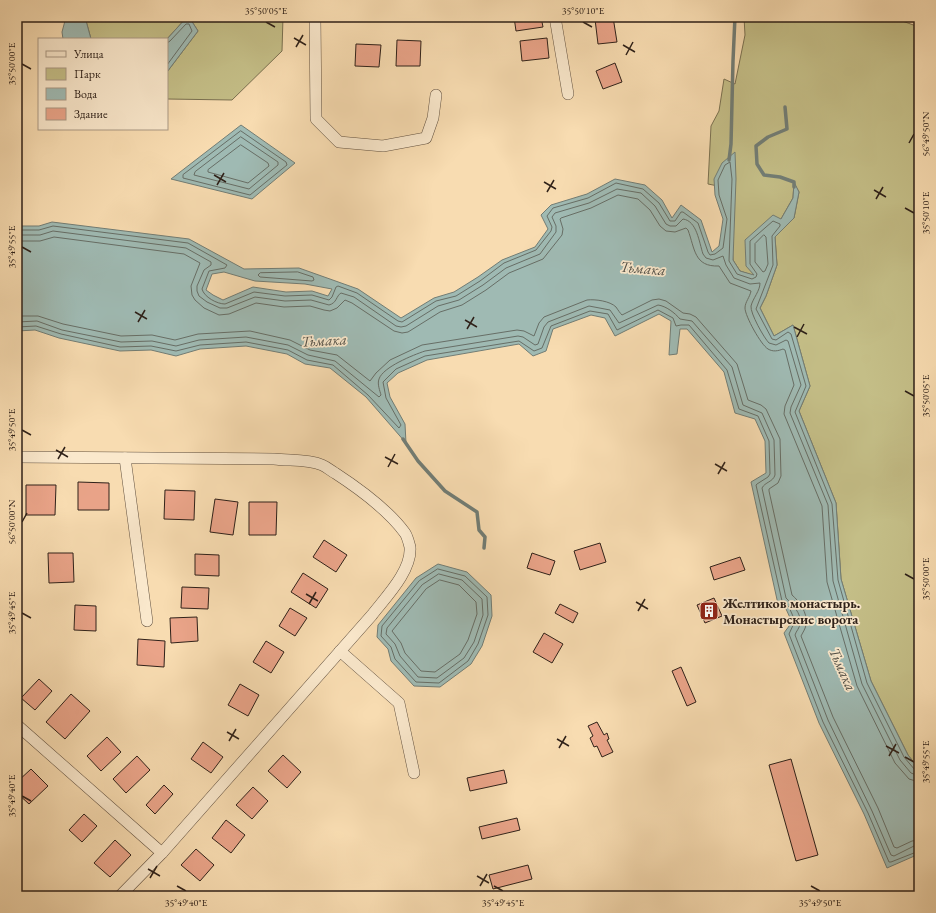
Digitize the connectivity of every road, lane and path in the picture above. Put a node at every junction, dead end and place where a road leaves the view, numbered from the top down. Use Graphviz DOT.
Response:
graph roads {
  1 [pos="315,17"];
  2 [pos="555,17"];
  3 [pos="568,94"];
  4 [pos="436,95"];
  5 [pos="17,457"];
  6 [pos="125,458"];
  7 [pos="147,621"];
  8 [pos="340,651"];
  9 [pos="17,725"];
  10 [pos="414,773"];
  11 [pos="162,853"];
  12 [pos="120,896"];
  1 -- 4 [label="street"];
  2 -- 3 [label="street"];
  5 -- 6 [label="street"];
  6 -- 7 [label="street"];
  6 -- 8 [label="street"];
  8 -- 10 [label="street"];
  8 -- 11 [label="street"];
  9 -- 11 [label="street"];
  11 -- 12 [label="street"];
}
